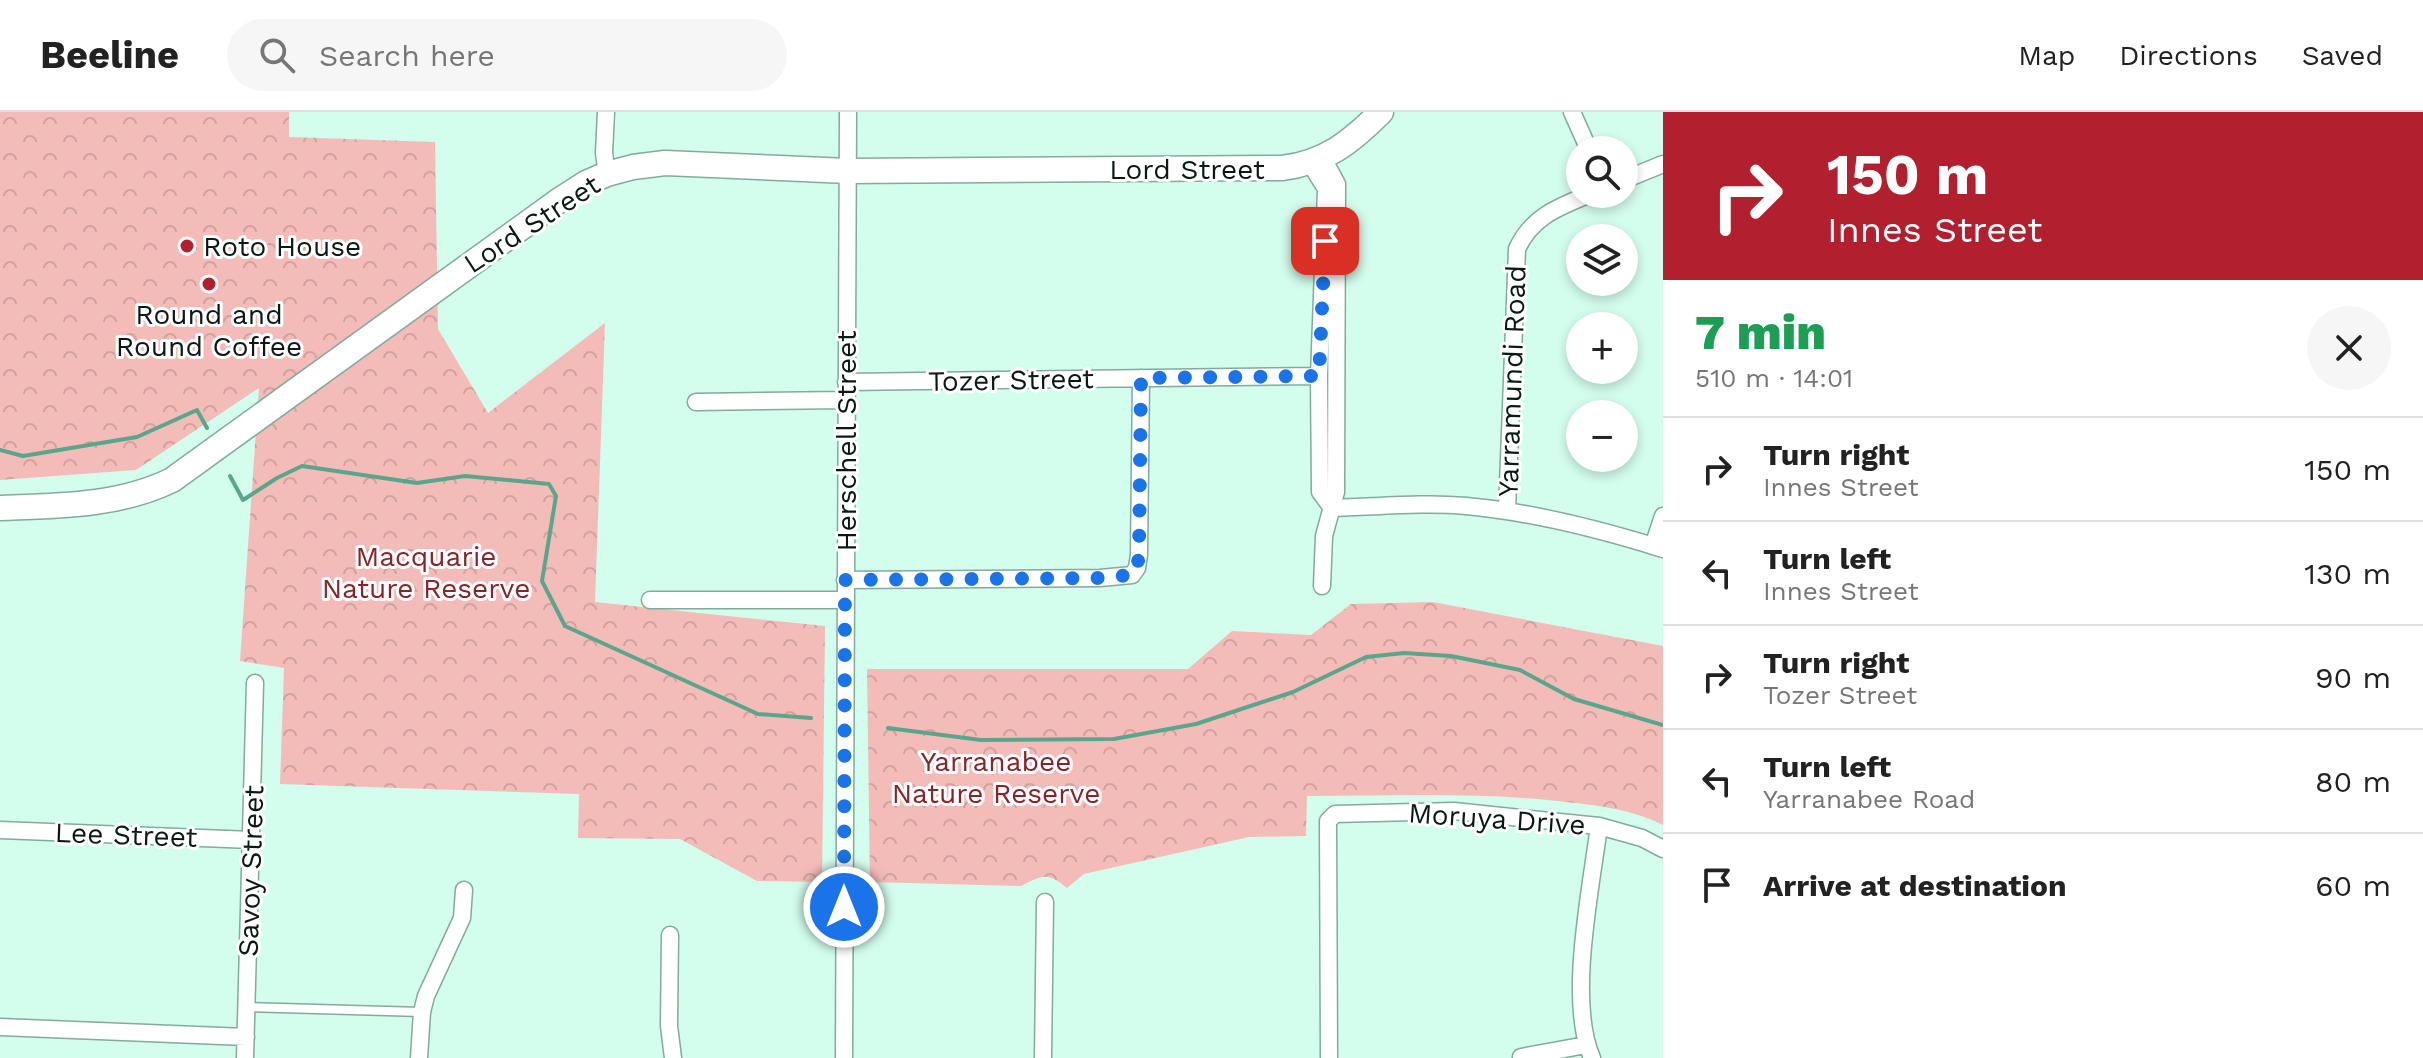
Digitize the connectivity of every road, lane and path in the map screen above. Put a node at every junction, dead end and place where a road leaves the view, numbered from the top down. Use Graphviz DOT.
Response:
graph roads {
  1 [pos="606,112"];
  2 [pos="848,112"];
  3 [pos="1381,112"];
  4 [pos="1572,112"];
  5 [pos="1583,136"];
  6 [pos="1316,160"];
  7 [pos="1663,164"];
  8 [pos="848,171"];
  9 [pos="607,174"];
  10 [pos="1638,174"];
  11 [pos="1566,204"];
  12 [pos="1319,376"];
  13 [pos="1141,378"];
  14 [pos="846,382"];
  15 [pos="846,400"];
  16 [pos="696,402"];
  17 [pos="0,508"];
  18 [pos="1332,508"];
  19 [pos="1507,511"];
  20 [pos="1663,516"];
  21 [pos="1658,548"];
  22 [pos="845,580"];
  23 [pos="1322,586"];
  24 [pos="650,600"];
  25 [pos="845,600"];
  26 [pos="255,683"];
  27 [pos="1599,826"];
  28 [pos="0,830"];
  29 [pos="252,840"];
  30 [pos="1663,849"];
  31 [pos="464,890"];
  32 [pos="1045,902"];
  33 [pos="670,935"];
  34 [pos="247,1007"];
  35 [pos="422,1012"];
  36 [pos="0,1027"];
  37 [pos="246,1037"];
  38 [pos="1589,1051"];
  39 [pos="1521,1057"];
  40 [pos="245,1058"];
  41 [pos="419,1058"];
  42 [pos="673,1058"];
  43 [pos="844,1058"];
  44 [pos="1043,1058"];
  45 [pos="1329,1058"];
  1 -- 9 [label="street"];
  2 -- 8 [label="street, Herschell Street"];
  3 -- 6 [label="main road"];
  4 -- 5 [label="street"];
  6 -- 8 [label="main road, Lord Street"];
  6 -- 12 [label="street"];
  6 -- 18 [label="street"];
  7 -- 10 [label="street"];
  8 -- 9 [label="main road, Lord Street"];
  8 -- 14 [label="street, Herschell Street"];
  9 -- 17 [label="main road, Lord Street"];
  11 -- 19 [label="street, Yarramundi Road"];
  12 -- 13 [label="street, Tozer Street"];
  12 -- 18 [label="street"];
  13 -- 14 [label="street, Tozer Street"];
  13 -- 22 [label="street"];
  14 -- 15 [label="street, Herschell Street"];
  15 -- 16 [label="street"];
  15 -- 22 [label="street, Herschell Street"];
  18 -- 19 [label="street"];
  18 -- 23 [label="street"];
  19 -- 21 [label="street"];
  20 -- 21 [label="street"];
  22 -- 25 [label="street, Herschell Street"];
  24 -- 25 [label="street"];
  25 -- 43 [label="street, Herschell Street"];
  26 -- 29 [label="street, Savoy Street"];
  27 -- 30 [label="street, Moruya Drive"];
  27 -- 38 [label="street"];
  27 -- 45 [label="street, Moruya Drive"];
  28 -- 29 [label="street, Lee Street"];
  29 -- 34 [label="street, Savoy Street"];
  31 -- 35 [label="street"];
  32 -- 44 [label="street"];
  33 -- 42 [label="street"];
  34 -- 35 [label="lane"];
  34 -- 37 [label="street, Savoy Street"];
  35 -- 41 [label="street"];
  36 -- 37 [label="street"];
  37 -- 40 [label="street, Savoy Street"];
  38 -- 39 [label="street"];
}
